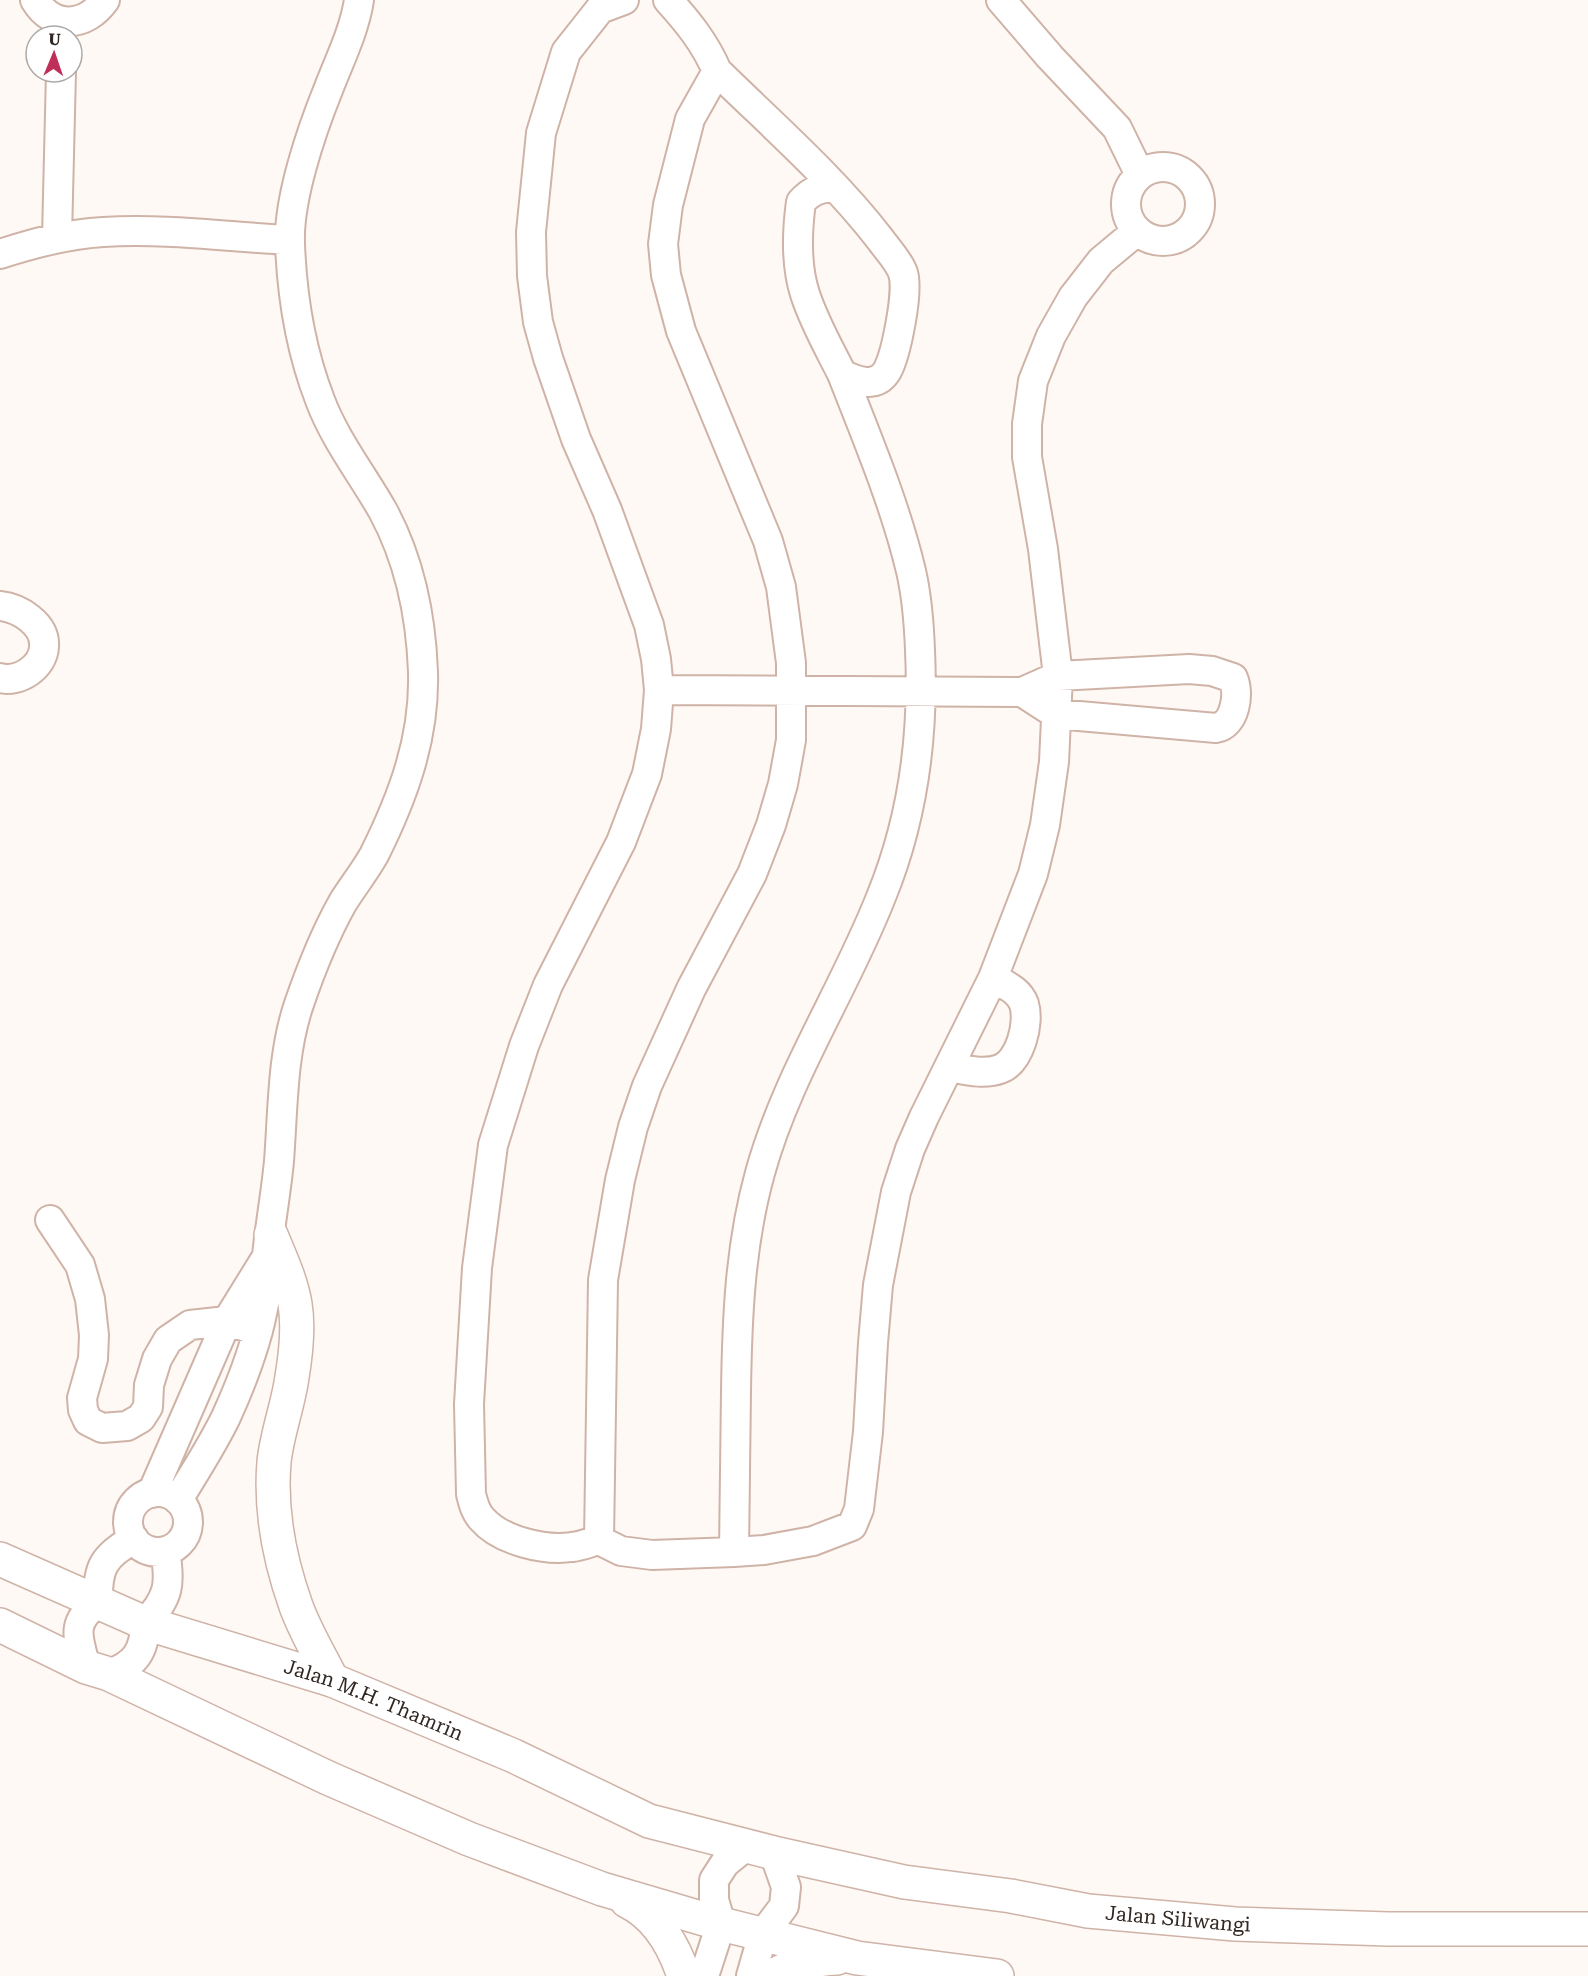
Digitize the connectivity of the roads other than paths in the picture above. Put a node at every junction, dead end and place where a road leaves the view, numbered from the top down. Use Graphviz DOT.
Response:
graph roads {
  1 [pos="35,0"];
  2 [pos="105,0"];
  3 [pos="359,0"];
  4 [pos="624,0"];
  5 [pos="668,0"];
  6 [pos="1001,0"];
  7 [pos="57,24"];
  8 [pos="73,24"];
  9 [pos="717,71"];
  10 [pos="61,84"];
  11 [pos="1140,175"];
  12 [pos="835,188"];
  13 [pos="1137,231"];
  14 [pos="57,237"];
  15 [pos="290,240"];
  16 [pos="0,254"];
  17 [pos="842,374"];
  18 [pos="0,606"];
  19 [pos="1058,676"];
  20 [pos="0,678"];
  21 [pos="792,689"];
  22 [pos="659,690"];
  23 [pos="922,690"];
  24 [pos="1022,692"];
  25 [pos="1056,714"];
  26 [pos="993,978"];
  27 [pos="950,1067"];
  28 [pos="50,1220"];
  29 [pos="269,1246"];
  30 [pos="227,1321"];
  31 [pos="258,1331"];
  32 [pos="184,1417"];
  33 [pos="218,1431"];
  34 [pos="165,1497"];
  35 [pos="134,1539"];
  36 [pos="599,1540"];
  37 [pos="165,1551"];
  38 [pos="734,1552"];
  39 [pos="0,1559"];
  40 [pos="98,1603"];
  41 [pos="145,1623"];
  42 [pos="0,1624"];
  43 [pos="98,1670"];
  44 [pos="332,1680"];
  45 [pos="760,1850"];
  46 [pos="602,1888"];
  47 [pos="721,1924"];
  48 [pos="1588,1929"];
  49 [pos="763,1934"];
  50 [pos="856,1958"];
  51 [pos="684,1976"];
  52 [pos="704,1976"];
  53 [pos="751,1976"];
  54 [pos="773,1976"];
  55 [pos="997,1976"];
  1 -- 7 [label="street"];
  2 -- 8 [label="street"];
  3 -- 15 [label="street"];
  4 -- 22 [label="street"];
  5 -- 9 [label="street"];
  6 -- 11 [label="street"];
  9 -- 12 [label="street"];
  9 -- 21 [label="street"];
  10 -- 14 [label="street"];
  11 -- 13 [label="street"];
  11 -- 13 [label="street"];
  12 -- 17 [label="street"];
  12 -- 17 [label="street"];
  13 -- 19 [label="street"];
  14 -- 15 [label="street"];
  14 -- 16 [label="street"];
  15 -- 29 [label="street"];
  17 -- 23 [label="street"];
  18 -- 20 [label="street"];
  19 -- 24 [label="street"];
  19 -- 25 [label="street"];
  19 -- 25 [label="street"];
  21 -- 22 [label="street"];
  21 -- 23 [label="street"];
  21 -- 36 [label="street"];
  22 -- 36 [label="street"];
  23 -- 24 [label="street"];
  23 -- 38 [label="street"];
  24 -- 25 [label="street"];
  25 -- 26 [label="street"];
  26 -- 27 [label="street"];
  26 -- 27 [label="street"];
  27 -- 38 [label="street"];
  28 -- 30 [label="street"];
  29 -- 30 [label="street"];
  29 -- 31 [label="street"];
  29 -- 44 [label="main road"];
  30 -- 31 [label="street"];
  30 -- 32 [label="street"];
  31 -- 33 [label="street"];
  32 -- 33 [label="street"];
  32 -- 34 [label="street"];
  33 -- 34 [label="street"];
  34 -- 35 [label="street"];
  34 -- 37 [label="street"];
  35 -- 37 [label="street"];
  35 -- 40 [label="street"];
  36 -- 38 [label="street"];
  37 -- 41 [label="street"];
  39 -- 40 [label="main road, Jalan M.H. Thamrin"];
  40 -- 41 [label="main road, Jalan M.H. Thamrin"];
  40 -- 43 [label="street"];
  41 -- 43 [label="street"];
  41 -- 44 [label="main road, Jalan M.H. Thamrin"];
  42 -- 43 [label="main road"];
  43 -- 46 [label="main road"];
  44 -- 45 [label="main road, Jalan M.H. Thamrin"];
  45 -- 47 [label="street"];
  45 -- 48 [label="main road, Jalan Siliwangi"];
  45 -- 49 [label="street"];
  46 -- 47 [label="main road"];
  46 -- 51 [label="main road"];
  47 -- 49 [label="main road"];
  47 -- 52 [label="street"];
  49 -- 50 [label="main road"];
  49 -- 53 [label="street"];
  50 -- 54 [label="main road"];
  50 -- 55 [label="main road"];
}
